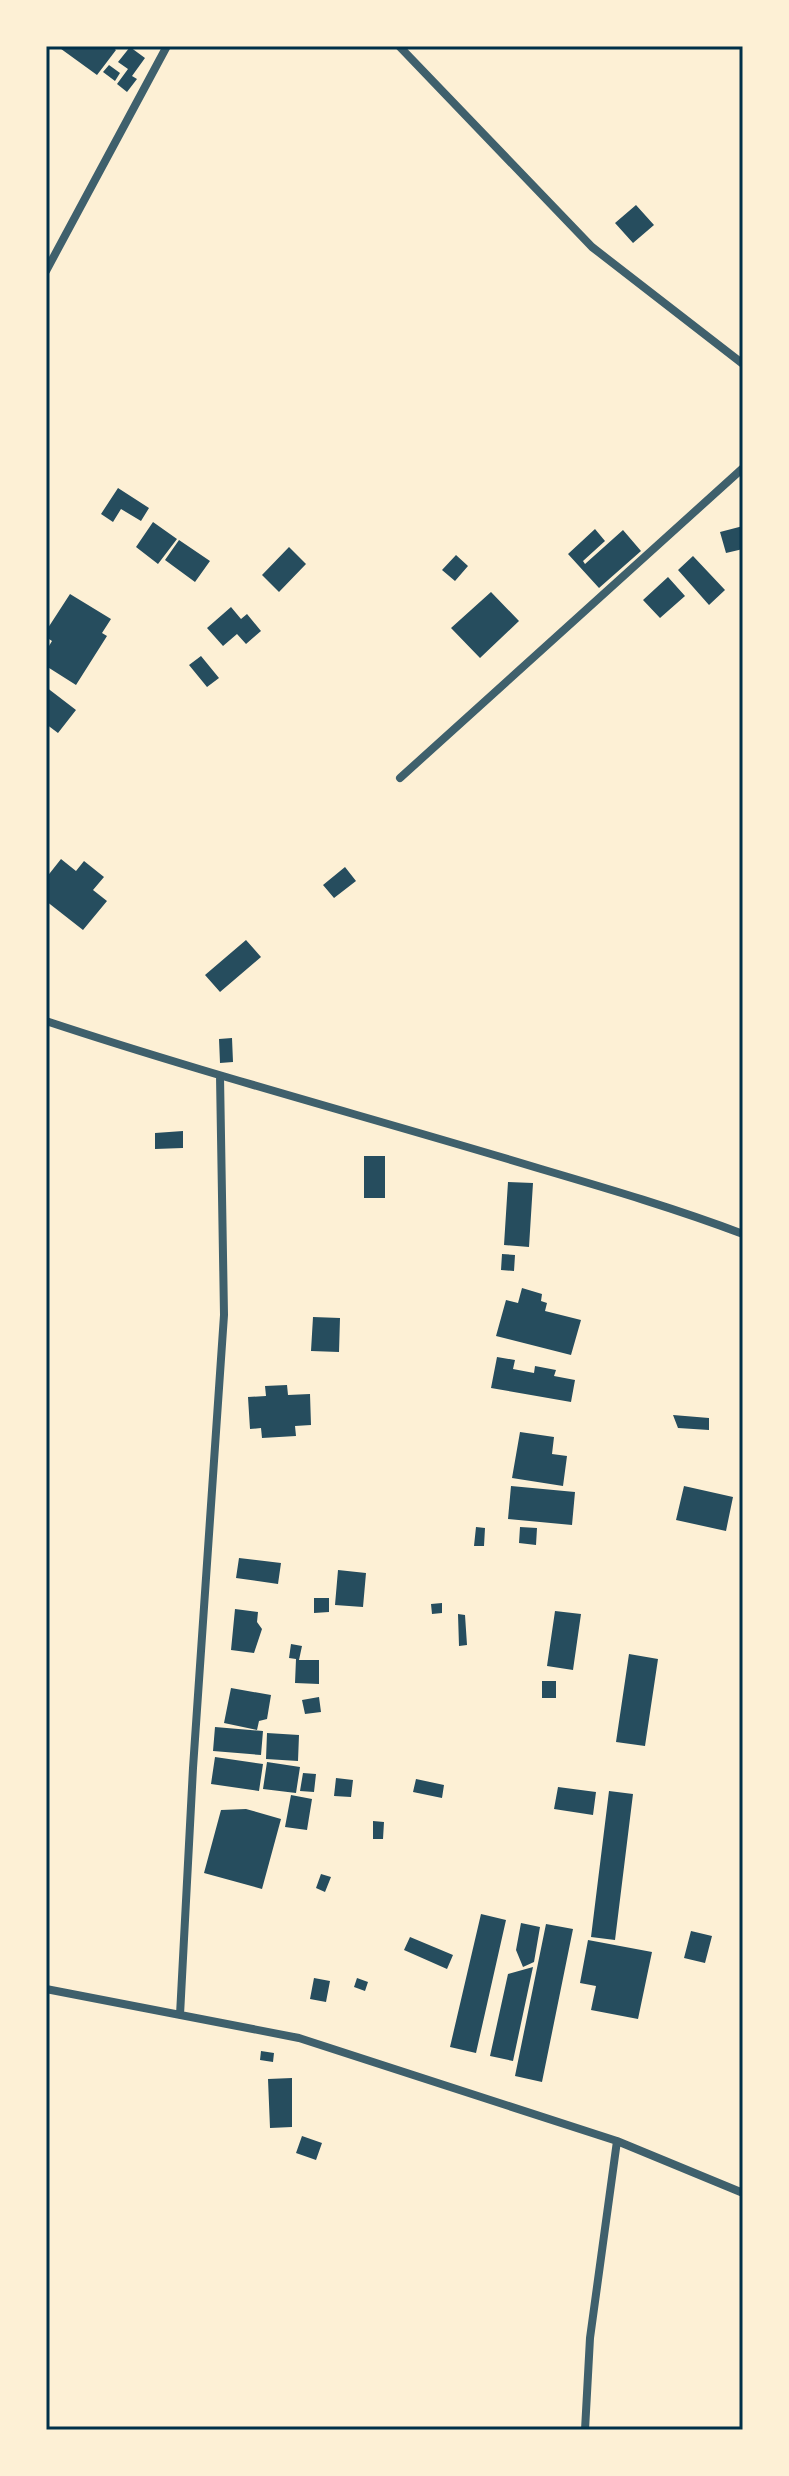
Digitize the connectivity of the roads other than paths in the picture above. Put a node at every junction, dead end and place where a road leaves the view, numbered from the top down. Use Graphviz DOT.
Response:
graph roads {
  1 [pos="167,46"];
  2 [pos="399,46"];
  3 [pos="46,271"];
  4 [pos="743,364"];
  5 [pos="743,468"];
  6 [pos="400,778"];
  7 [pos="46,1021"];
  8 [pos="220,1076"];
  9 [pos="743,1234"];
  10 [pos="46,1989"];
  11 [pos="180,2015"];
  12 [pos="617,2141"];
  13 [pos="743,2193"];
  14 [pos="585,2430"];
  1 -- 3 [label="street"];
  2 -- 4 [label="street"];
  5 -- 6 [label="street"];
  7 -- 8 [label="street"];
  8 -- 9 [label="street"];
  8 -- 11 [label="street"];
  10 -- 11 [label="street"];
  11 -- 12 [label="street"];
  12 -- 13 [label="street"];
  12 -- 14 [label="street"];
}
